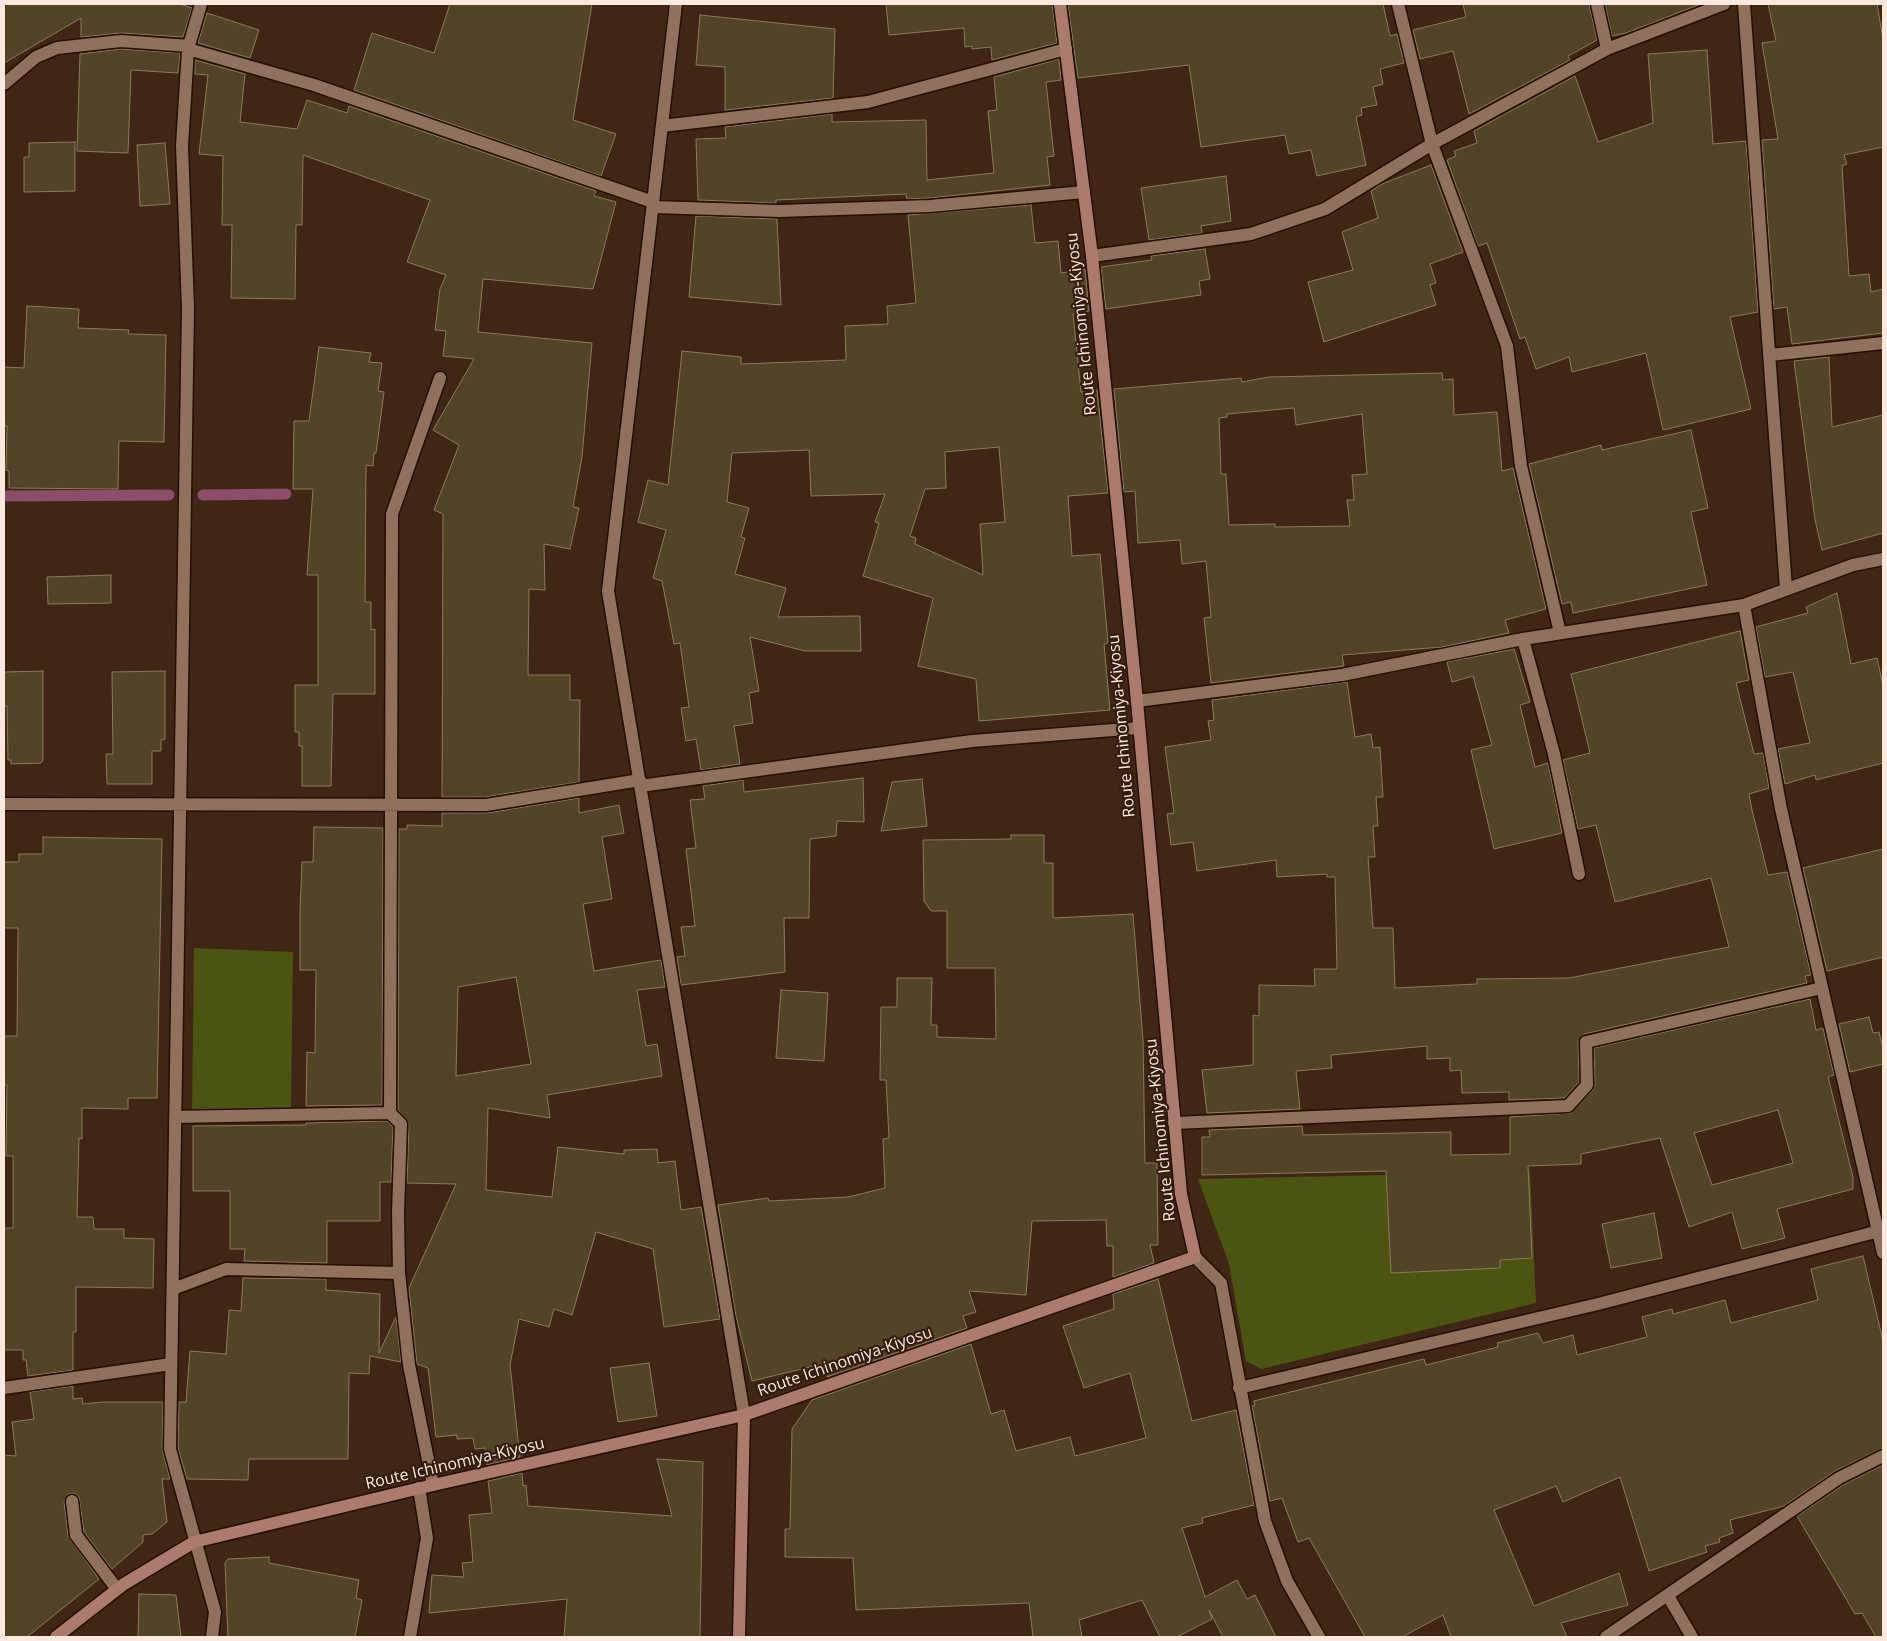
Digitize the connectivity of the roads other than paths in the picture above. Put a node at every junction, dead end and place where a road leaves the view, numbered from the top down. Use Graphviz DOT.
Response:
graph roads {
  1 [pos="201,4"];
  2 [pos="676,4"];
  3 [pos="1060,4"];
  4 [pos="1398,4"];
  5 [pos="1597,4"];
  6 [pos="1724,4"];
  7 [pos="1744,4"];
  8 [pos="188,47"];
  9 [pos="1066,49"];
  10 [pos="1607,49"];
  11 [pos="4,84"];
  12 [pos="662,126"];
  13 [pos="1432,144"];
  14 [pos="1084,192"];
  15 [pos="653,205"];
  16 [pos="1092,256"];
  17 [pos="1883,343"];
  18 [pos="1770,355"];
  19 [pos="440,378"];
  20 [pos="1883,559"];
  21 [pos="1786,589"];
  22 [pos="1744,605"];
  23 [pos="1560,633"];
  24 [pos="1522,639"];
  25 [pos="1137,702"];
  26 [pos="1139,728"];
  27 [pos="640,782"];
  28 [pos="4,804"];
  29 [pos="181,804"];
  30 [pos="392,804"];
  31 [pos="1579,874"];
  32 [pos="1822,988"];
  33 [pos="390,1113"];
  34 [pos="176,1117"];
  35 [pos="1174,1123"];
  36 [pos="1881,1231"];
  37 [pos="1883,1253"];
  38 [pos="1194,1257"];
  39 [pos="399,1273"];
  40 [pos="172,1289"];
  41 [pos="171,1364"];
  42 [pos="4,1388"];
  43 [pos="1239,1388"];
  44 [pos="744,1414"];
  45 [pos="1883,1456"];
  46 [pos="433,1485"];
  47 [pos="418,1488"];
  48 [pos="72,1501"];
  49 [pos="194,1542"];
  50 [pos="117,1589"];
  51 [pos="1668,1596"];
  52 [pos="56,1637"];
  53 [pos="212,1637"];
  54 [pos="410,1637"];
  55 [pos="739,1637"];
  56 [pos="1319,1637"];
  57 [pos="1606,1637"];
  58 [pos="1692,1637"];
  1 -- 8 [label="street"];
  2 -- 12 [label="street"];
  3 -- 9 [label="main road, Route Ichinomiya-Kiyosu"];
  4 -- 13 [label="street"];
  5 -- 10 [label="street"];
  6 -- 10 [label="street"];
  7 -- 18 [label="street"];
  8 -- 11 [label="street"];
  8 -- 15 [label="street"];
  8 -- 29 [label="street"];
  9 -- 12 [label="street"];
  9 -- 14 [label="main road, Route Ichinomiya-Kiyosu"];
  10 -- 13 [label="street"];
  12 -- 15 [label="street"];
  13 -- 16 [label="street"];
  13 -- 23 [label="street"];
  14 -- 15 [label="street"];
  14 -- 16 [label="main road, Route Ichinomiya-Kiyosu"];
  15 -- 27 [label="street"];
  16 -- 25 [label="main road, Route Ichinomiya-Kiyosu"];
  17 -- 18 [label="street"];
  18 -- 21 [label="street"];
  19 -- 30 [label="street"];
  20 -- 21 [label="street"];
  21 -- 22 [label="street"];
  22 -- 23 [label="street"];
  22 -- 32 [label="street"];
  23 -- 24 [label="street"];
  24 -- 25 [label="street"];
  24 -- 31 [label="street"];
  25 -- 26 [label="main road, Route Ichinomiya-Kiyosu"];
  26 -- 27 [label="street"];
  26 -- 35 [label="main road, Route Ichinomiya-Kiyosu"];
  27 -- 30 [label="street"];
  27 -- 44 [label="street"];
  28 -- 29 [label="street"];
  29 -- 30 [label="street"];
  29 -- 34 [label="street"];
  30 -- 33 [label="street"];
  32 -- 35 [label="street"];
  32 -- 36 [label="street"];
  33 -- 34 [label="street"];
  33 -- 39 [label="street"];
  34 -- 40 [label="street"];
  35 -- 38 [label="main road, Route Ichinomiya-Kiyosu"];
  36 -- 37 [label="street"];
  36 -- 43 [label="street"];
  38 -- 43 [label="street"];
  38 -- 44 [label="main road, Route Ichinomiya-Kiyosu"];
  39 -- 40 [label="street"];
  39 -- 46 [label="street"];
  40 -- 41 [label="street"];
  41 -- 42 [label="street"];
  41 -- 49 [label="street"];
  43 -- 56 [label="street"];
  44 -- 46 [label="main road, Route Ichinomiya-Kiyosu"];
  44 -- 55 [label="main road"];
  45 -- 51 [label="street"];
  46 -- 47 [label="main road, Route Ichinomiya-Kiyosu"];
  47 -- 49 [label="main road, Route Ichinomiya-Kiyosu"];
  47 -- 54 [label="street"];
  48 -- 50 [label="street"];
  49 -- 50 [label="main road, Route Ichinomiya-Kiyosu"];
  49 -- 53 [label="street"];
  50 -- 52 [label="main road, Route Ichinomiya-Kiyosu"];
  51 -- 57 [label="street"];
  51 -- 58 [label="street"];
}
